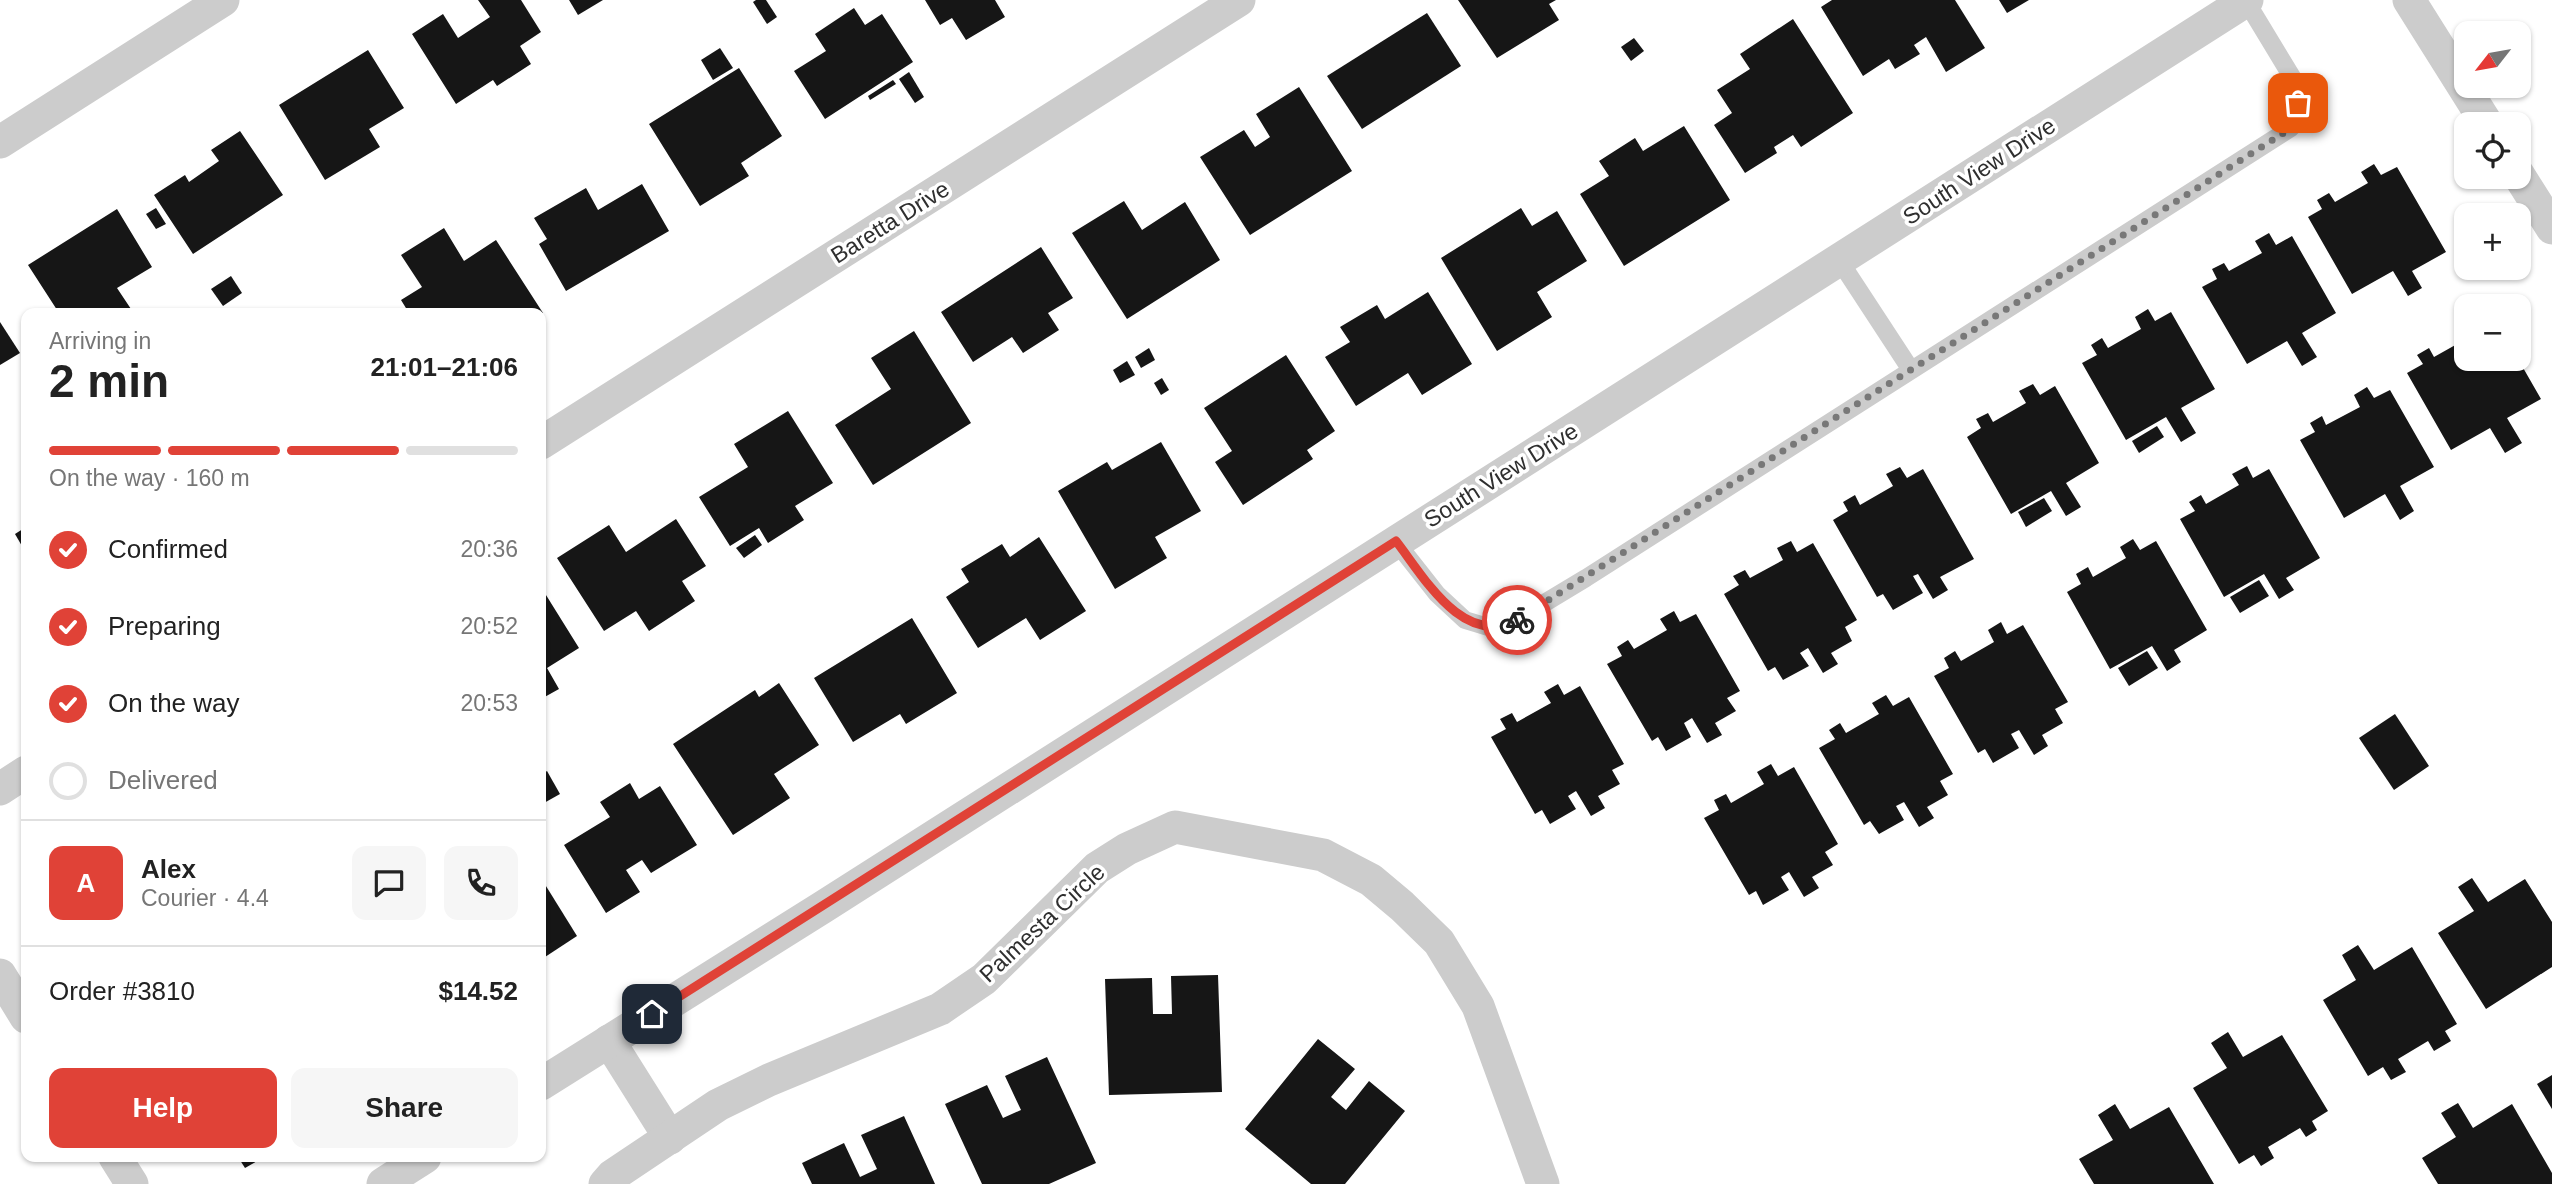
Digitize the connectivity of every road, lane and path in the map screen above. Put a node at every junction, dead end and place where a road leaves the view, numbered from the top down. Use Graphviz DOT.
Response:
graph roads {
  1 [pos="223,0"];
  2 [pos="1239,0"];
  3 [pos="2246,0"];
  4 [pos="2409,0"];
  5 [pos="2479,112"];
  6 [pos="0,142"];
  7 [pos="2527,189"];
  8 [pos="2552,228"];
  9 [pos="1839,260"];
  10 [pos="1911,370"];
  11 [pos="546,440"];
  12 [pos="1396,541"];
  13 [pos="21,775"];
  14 [pos="0,789"];
  15 [pos="0,975"];
  16 [pos="21,1009"];
  17 [pos="609,1041"];
  18 [pos="546,1081"];
  19 [pos="670,1138"];
  20 [pos="118,1162"];
  21 [pos="417,1162"];
  22 [pos="132,1184"];
  23 [pos="383,1184"];
  24 [pos="605,1184"];
  25 [pos="1543,1184"];
  1 -- 6 [label="street"];
  2 -- 11 [label="street, Baretta Drive"];
  3 -- 9 [label="street, South View Drive"];
  3 -- 10 [label="lane"];
  4 -- 5 [label="street"];
  7 -- 8 [label="street"];
  9 -- 10 [label="lane"];
  9 -- 12 [label="street, South View Drive"];
  10 -- 12 [label="lane"];
  12 -- 17 [label="street, South View Drive"];
  13 -- 14 [label="street"];
  15 -- 16 [label="street"];
  17 -- 18 [label="street, South View Drive"];
  17 -- 19 [label="street"];
  19 -- 24 [label="street, Palmesta Circle"];
  19 -- 25 [label="street, Palmesta Circle"];
  20 -- 22 [label="street"];
  21 -- 23 [label="street"];
}
